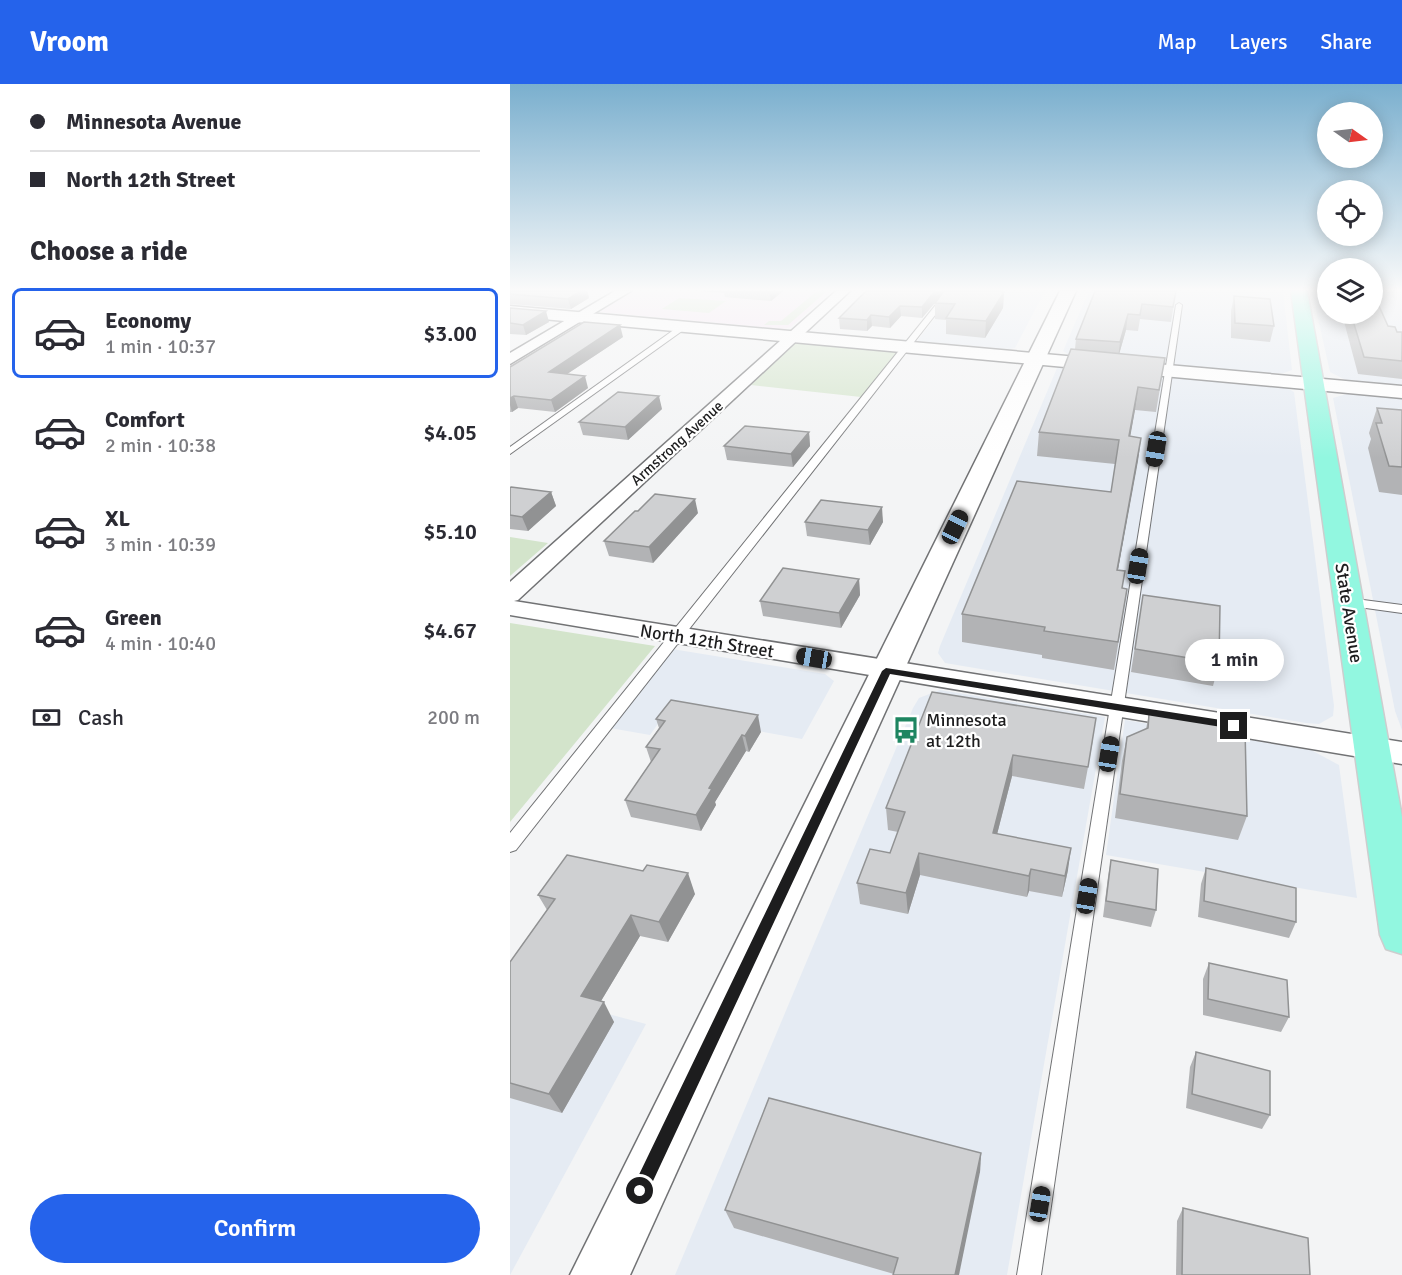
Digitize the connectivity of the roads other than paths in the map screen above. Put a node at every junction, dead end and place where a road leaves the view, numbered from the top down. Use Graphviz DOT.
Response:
graph roads {
  1 [pos="908,346"];
  2 [pos="531,347"];
  3 [pos="656,347"];
  4 [pos="783,347"];
  5 [pos="914,347"];
  6 [pos="1041,347"];
  7 [pos="1173,347"];
  8 [pos="1309,347"];
  9 [pos="1036,358"];
  10 [pos="510,359"];
  11 [pos="1169,370"];
  12 [pos="1315,383"];
  13 [pos="1402,392"];
  14 [pos="510,450"];
  15 [pos="510,595"];
  16 [pos="1347,602"];
  17 [pos="510,608"];
  18 [pos="1402,609"];
  19 [pos="675,635"];
  20 [pos="886,671"];
  21 [pos="1116,707"];
  22 [pos="1386,750"];
  23 [pos="510,845"];
  24 [pos="1402,935"];
  25 [pos="600,1275"];
  26 [pos="1029,1275"];
  1 -- 19 [label="lane"];
  2 -- 10 [label="street"];
  3 -- 14 [label="lane"];
  4 -- 15 [label="street, Armstrong Avenue"];
  5 -- 9 [label="main road"];
  6 -- 9 [label="main road"];
  7 -- 11 [label="lane"];
  8 -- 12 [label="main road, State Avenue"];
  9 -- 11 [label="main road"];
  9 -- 20 [label="main road"];
  11 -- 12 [label="main road"];
  11 -- 21 [label="lane"];
  12 -- 13 [label="main road"];
  12 -- 16 [label="main road, State Avenue"];
  16 -- 18 [label="lane"];
  16 -- 22 [label="main road, State Avenue"];
  17 -- 19 [label="street, North 12th Street"];
  19 -- 20 [label="street, North 12th Street"];
  19 -- 23 [label="lane"];
  20 -- 21 [label="street, North 12th Street"];
  20 -- 25 [label="main road"];
  21 -- 22 [label="street, North 12th Street"];
  21 -- 26 [label="lane"];
  22 -- 24 [label="main road, State Avenue"];
}
